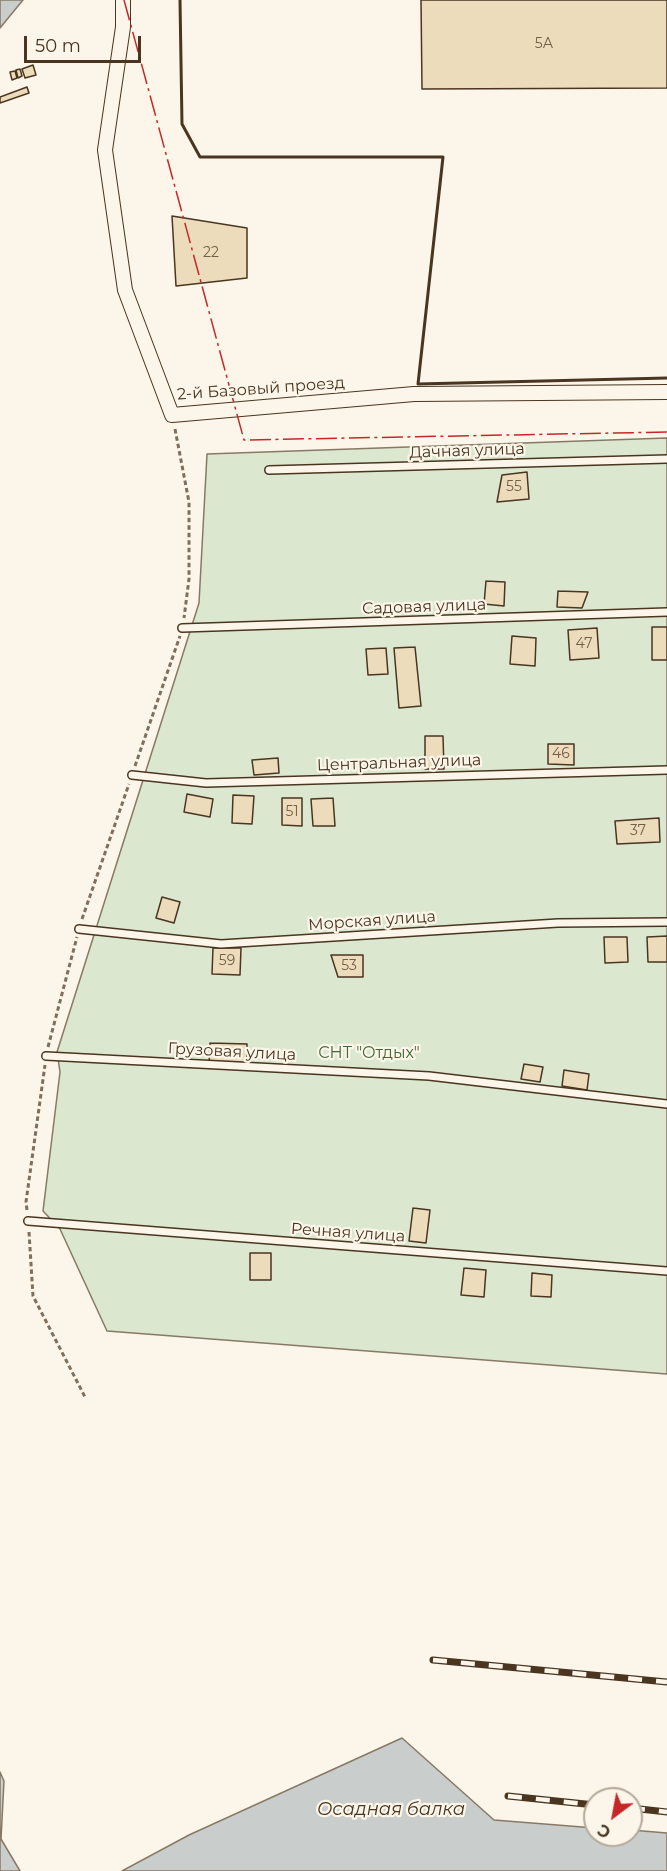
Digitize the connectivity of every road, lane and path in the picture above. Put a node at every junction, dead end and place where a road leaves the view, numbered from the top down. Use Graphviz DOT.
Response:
graph roads {
  1 [pos="123,0"];
  2 [pos="667,392"];
  3 [pos="172,415"];
  4 [pos="667,459"];
  5 [pos="268,470"];
  6 [pos="667,612"];
  7 [pos="182,628"];
  8 [pos="667,770"];
  9 [pos="132,775"];
  10 [pos="667,922"];
  11 [pos="79,929"];
  12 [pos="46,1056"];
  13 [pos="667,1104"];
  14 [pos="28,1221"];
  15 [pos="667,1271"];
  16 [pos="85,1397"];
  1 -- 3 [label="street, 2-й Базовый проезд"];
  2 -- 3 [label="street, 2-й Базовый проезд"];
  3 -- 7 [label="path"];
  4 -- 5 [label="lane, Дачная улица"];
  6 -- 7 [label="lane, Садовая улица"];
  7 -- 9 [label="path"];
  8 -- 9 [label="lane, Центральная улица"];
  9 -- 11 [label="path"];
  10 -- 11 [label="lane, Морская улица"];
  11 -- 12 [label="path"];
  12 -- 13 [label="lane, Грузовая улица"];
  12 -- 14 [label="path"];
  14 -- 15 [label="lane, Речная улица"];
  14 -- 16 [label="path"];
}
